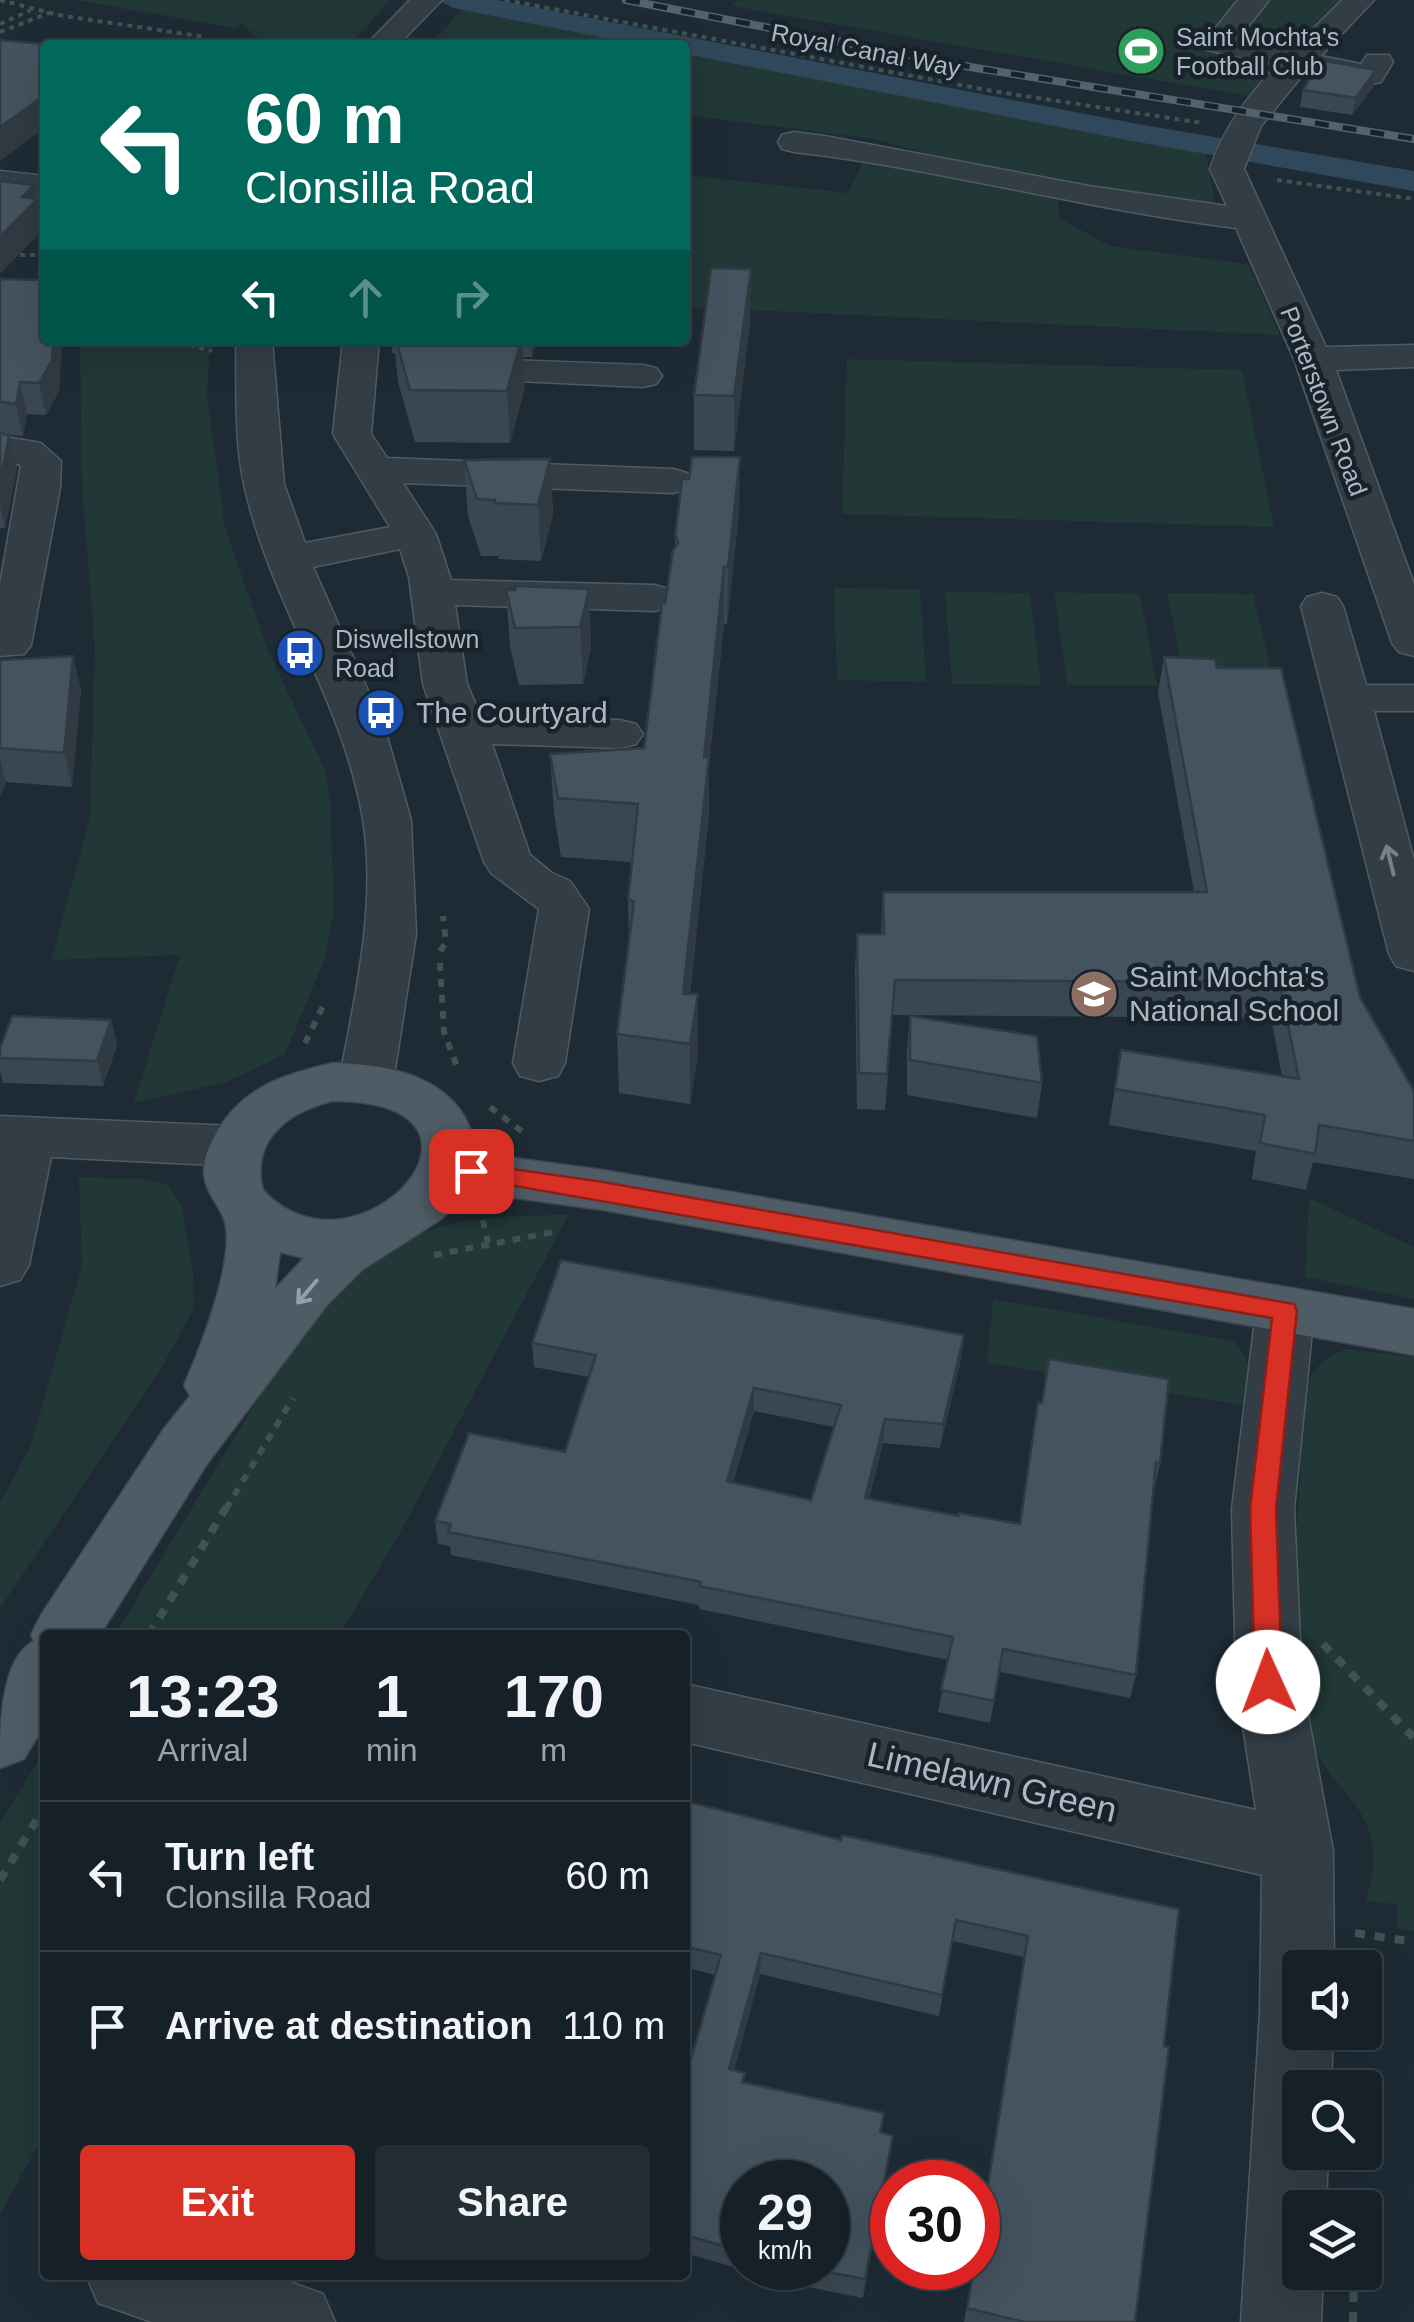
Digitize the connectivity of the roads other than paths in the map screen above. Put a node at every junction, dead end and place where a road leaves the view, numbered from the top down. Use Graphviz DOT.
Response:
graph roads {
  1 [pos="427,0"];
  2 [pos="1254,0"];
  3 [pos="1359,0"];
  4 [pos="386,40"];
  5 [pos="1297,61"];
  6 [pos="1378,62"];
  7 [pos="794,142"];
  8 [pos="0,181"];
  9 [pos="40,185"];
  10 [pos="1248,219"];
  11 [pos="254,345"];
  12 [pos="1414,356"];
  13 [pos="380,360"];
  14 [pos="1312,360"];
  15 [pos="643,376"];
  16 [pos="0,448"];
  17 [pos="376,470"];
  18 [pos="673,481"];
  19 [pos="415,534"];
  20 [pos="1396,545"];
  21 [pos="288,559"];
  22 [pos="432,592"];
  23 [pos="654,598"];
  24 [pos="1322,606"];
  25 [pos="1414,643"];
  26 [pos="19,647"];
  27 [pos="1348,698"];
  28 [pos="1414,698"];
  29 [pos="465,732"];
  30 [pos="620,734"];
  31 [pos="1414,954"];
  32 [pos="539,1063"];
  33 [pos="366,1082"];
  34 [pos="14,1135"];
  35 [pos="234,1146"];
  36 [pos="448,1169"];
  37 [pos="253,1214"];
  38 [pos="400,1245"];
  39 [pos="0,1265"];
  40 [pos="1285,1311"];
  41 [pos="1414,1332"];
  42 [pos="185,1448"];
  43 [pos="67,1630"];
  44 [pos="40,1674"];
  45 [pos="690,1714"];
  46 [pos="0,1738"];
  47 [pos="1298,1851"];
  48 [pos="144,2280"];
  49 [pos="294,2322"];
  50 [pos="1282,2322"];
  1 -- 4 [label="street"];
  2 -- 5 [label="street"];
  3 -- 5 [label="street, Porterstown Road"];
  5 -- 6 [label="street"];
  5 -- 10 [label="street, Porterstown Road"];
  7 -- 10 [label="street"];
  8 -- 9 [label="street"];
  10 -- 14 [label="street, Porterstown Road"];
  11 -- 21 [label="street"];
  12 -- 14 [label="street"];
  13 -- 15 [label="street"];
  13 -- 17 [label="street"];
  14 -- 20 [label="street, Porterstown Road"];
  16 -- 26 [label="street"];
  17 -- 18 [label="street"];
  17 -- 19 [label="street"];
  19 -- 21 [label="street"];
  19 -- 22 [label="street"];
  20 -- 25 [label="street, Porterstown Road"];
  21 -- 33 [label="street"];
  22 -- 23 [label="street"];
  22 -- 29 [label="street"];
  24 -- 27 [label="street"];
  27 -- 28 [label="street"];
  31 -- 27 [label="street, one-way"];
  29 -- 30 [label="street"];
  29 -- 32 [label="street"];
  33 -- 35 [label="main road"];
  33 -- 36 [label="main road"];
  34 -- 35 [label="street"];
  34 -- 39 [label="street"];
  35 -- 37 [label="main road"];
  36 -- 38 [label="main road"];
  36 -- 40 [label="main road"];
  37 -- 38 [label="main road"];
  37 -- 42 [label="main road"];
  38 -- 42 [label="main road, one-way"];
  40 -- 41 [label="main road"];
  40 -- 47 [label="street"];
  42 -- 43 [label="main road"];
  44 -- 46 [label="main road"];
  45 -- 47 [label="street, Limelawn Green"];
  47 -- 50 [label="street"];
  48 -- 49 [label="street"];
}
